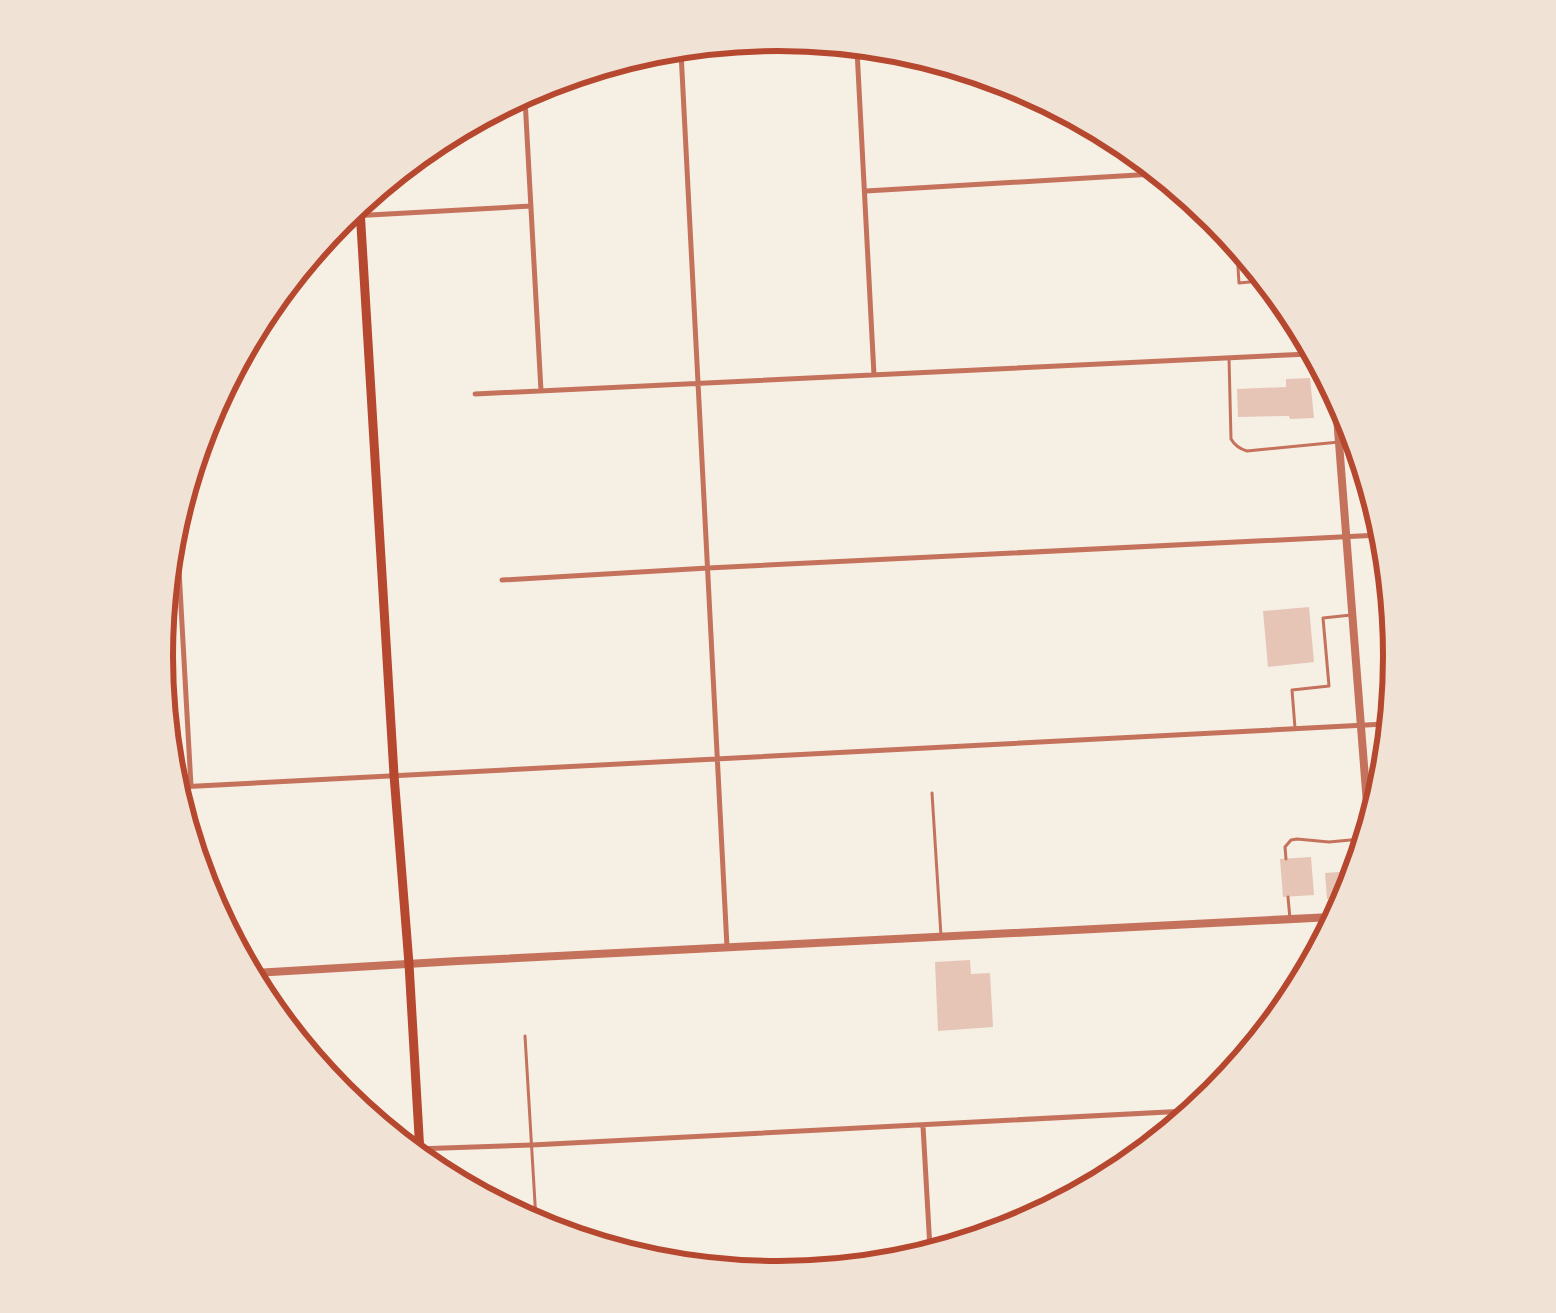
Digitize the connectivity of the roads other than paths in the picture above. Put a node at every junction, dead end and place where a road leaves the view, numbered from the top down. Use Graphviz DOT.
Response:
graph roads {
  1 [pos="857,56"];
  2 [pos="681,59"];
  3 [pos="525,107"];
  4 [pos="1144,175"];
  5 [pos="866,191"];
  6 [pos="531,206"];
  7 [pos="367,213"];
  8 [pos="358,222"];
  9 [pos="1238,263"];
  10 [pos="1252,281"];
  11 [pos="1302,354"];
  12 [pos="1229,358"];
  13 [pos="874,374"];
  14 [pos="698,383"];
  15 [pos="541,391"];
  16 [pos="475,394"];
  17 [pos="1338,427"];
  18 [pos="1339,442"];
  19 [pos="1371,536"];
  20 [pos="1346,537"];
  21 [pos="708,568"];
  22 [pos="179,570"];
  23 [pos="502,580"];
  24 [pos="1352,615"];
  25 [pos="1379,725"];
  26 [pos="1362,726"];
  27 [pos="1295,728"];
  28 [pos="717,758"];
  29 [pos="394,775"];
  30 [pos="187,786"];
  31 [pos="192,786"];
  32 [pos="932,793"];
  33 [pos="1367,797"];
  34 [pos="1354,840"];
  35 [pos="1286,859"];
  36 [pos="1288,897"];
  37 [pos="1324,917"];
  38 [pos="1290,919"];
  39 [pos="941,937"];
  40 [pos="727,947"];
  41 [pos="409,964"];
  42 [pos="262,973"];
  43 [pos="525,1036"];
  44 [pos="1177,1112"];
  45 [pos="923,1126"];
  46 [pos="418,1142"];
  47 [pos="532,1145"];
  48 [pos="428,1150"];
  49 [pos="536,1211"];
  50 [pos="930,1242"];
  1 -- 5 [label="street"];
  2 -- 14 [label="street"];
  3 -- 6 [label="street"];
  4 -- 5 [label="street"];
  5 -- 13 [label="street"];
  6 -- 7 [label="street"];
  6 -- 15 [label="street"];
  8 -- 29 [label="main road"];
  9 -- 10 [label="lane"];
  11 -- 12 [label="street"];
  12 -- 13 [label="street"];
  12 -- 18 [label="lane"];
  13 -- 14 [label="street"];
  14 -- 15 [label="street"];
  14 -- 21 [label="street"];
  15 -- 16 [label="street"];
  17 -- 18 [label="street"];
  18 -- 20 [label="street"];
  19 -- 20 [label="street"];
  20 -- 21 [label="street"];
  20 -- 24 [label="street"];
  21 -- 23 [label="street"];
  21 -- 28 [label="street"];
  22 -- 31 [label="street"];
  24 -- 26 [label="street"];
  24 -- 27 [label="lane"];
  25 -- 26 [label="street"];
  26 -- 27 [label="street"];
  26 -- 33 [label="street"];
  27 -- 28 [label="street"];
  28 -- 29 [label="street"];
  28 -- 40 [label="street"];
  29 -- 31 [label="street"];
  29 -- 41 [label="main road"];
  30 -- 31 [label="street"];
  32 -- 39 [label="lane"];
  34 -- 35 [label="lane"];
  36 -- 38 [label="lane"];
  37 -- 38 [label="street"];
  38 -- 39 [label="street"];
  39 -- 40 [label="street"];
  40 -- 41 [label="street"];
  41 -- 42 [label="street"];
  41 -- 46 [label="main road"];
  43 -- 47 [label="lane"];
  44 -- 45 [label="street"];
  45 -- 47 [label="street"];
  45 -- 50 [label="street"];
  47 -- 48 [label="street"];
  47 -- 49 [label="lane"];
}
